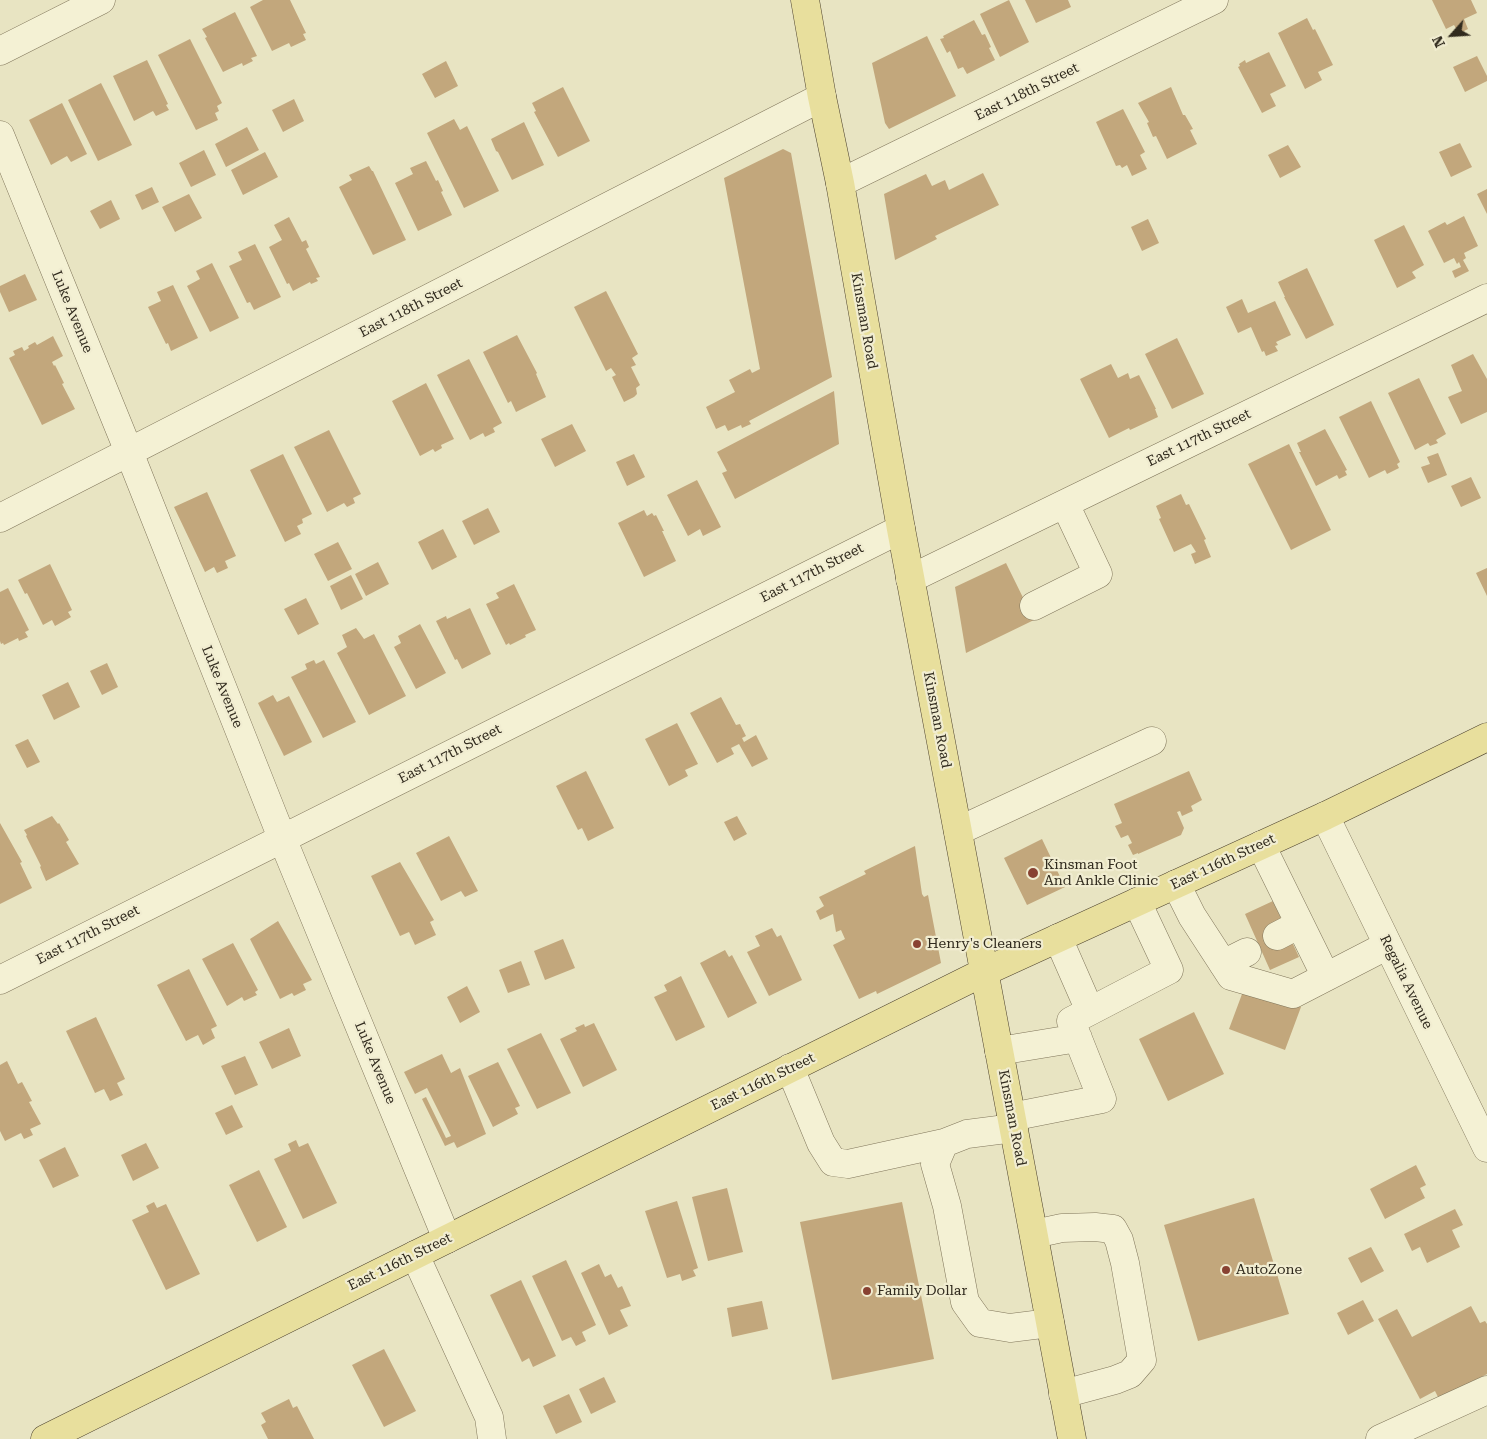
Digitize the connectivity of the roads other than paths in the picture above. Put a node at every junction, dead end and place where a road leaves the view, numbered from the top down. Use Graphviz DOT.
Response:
graph roads {
  1 [pos="102,0"];
  2 [pos="805,0"];
  3 [pos="1214,0"];
  4 [pos="0,51"];
  5 [pos="822,98"];
  6 [pos="0,135"];
  7 [pos="840,183"];
  8 [pos="1487,298"];
  9 [pos="129,452"];
  10 [pos="1065,504"];
  11 [pos="0,518"];
  12 [pos="901,529"];
  13 [pos="910,579"];
  14 [pos="1034,606"];
  15 [pos="1487,736"];
  16 [pos="1152,741"];
  17 [pos="1325,816"];
  18 [pos="958,832"];
  19 [pos="282,838"];
  20 [pos="1261,845"];
  21 [pos="1176,884"];
  22 [pos="1137,902"];
  23 [pos="1058,938"];
  24 [pos="1388,945"];
  25 [pos="1247,952"];
  26 [pos="1223,964"];
  27 [pos="984,972"];
  28 [pos="1326,977"];
  29 [pos="0,980"];
  30 [pos="1090,1011"];
  31 [pos="1078,1038"];
  32 [pos="999,1051"];
  33 [pos="790,1068"];
  34 [pos="1012,1122"];
  35 [pos="944,1143"];
  36 [pos="1487,1148"];
  37 [pos="1034,1234"];
  38 [pos="447,1239"];
  39 [pos="415,1255"];
  40 [pos="1050,1323"];
  41 [pos="1487,1390"];
  42 [pos="1064,1394"];
  43 [pos="45,1439"];
  44 [pos="492,1439"];
  45 [pos="1072,1439"];
  46 [pos="1380,1439"];
  1 -- 4 [label="street"];
  2 -- 5 [label="main road, Kinsman Road"];
  3 -- 7 [label="street, East 118th Street"];
  5 -- 7 [label="main road, Kinsman Road"];
  5 -- 9 [label="street, East 118th Street"];
  6 -- 9 [label="street, Luke Avenue"];
  7 -- 12 [label="main road, Kinsman Road"];
  8 -- 10 [label="street, East 117th Street"];
  9 -- 11 [label="street, East 118th Street"];
  9 -- 19 [label="street, Luke Avenue"];
  10 -- 13 [label="street, East 117th Street"];
  10 -- 14 [label="street"];
  12 -- 13 [label="main road, Kinsman Road"];
  12 -- 19 [label="street, East 117th Street"];
  13 -- 18 [label="main road, Kinsman Road"];
  15 -- 17 [label="main road, East 116th Street"];
  16 -- 18 [label="street"];
  17 -- 20 [label="main road, East 116th Street"];
  17 -- 24 [label="street, Regalia Avenue"];
  18 -- 27 [label="main road, Kinsman Road"];
  19 -- 29 [label="street, East 117th Street"];
  19 -- 38 [label="street, Luke Avenue"];
  20 -- 21 [label="main road, East 116th Street"];
  20 -- 28 [label="street"];
  21 -- 22 [label="main road, East 116th Street"];
  21 -- 26 [label="street"];
  22 -- 23 [label="main road, East 116th Street"];
  22 -- 30 [label="street"];
  23 -- 27 [label="main road, East 116th Street"];
  23 -- 30 [label="street"];
  24 -- 28 [label="street"];
  24 -- 36 [label="street, Regalia Avenue"];
  25 -- 26 [label="street"];
  26 -- 28 [label="street"];
  27 -- 32 [label="main road, Kinsman Road"];
  27 -- 33 [label="main road, East 116th Street"];
  30 -- 31 [label="street"];
  31 -- 32 [label="street"];
  31 -- 34 [label="street"];
  32 -- 34 [label="main road, Kinsman Road"];
  33 -- 35 [label="street"];
  33 -- 38 [label="main road, East 116th Street"];
  34 -- 35 [label="street"];
  34 -- 37 [label="main road, Kinsman Road"];
  35 -- 40 [label="street"];
  37 -- 40 [label="main road, Kinsman Road"];
  37 -- 42 [label="street"];
  38 -- 39 [label="main road, East 116th Street"];
  39 -- 43 [label="main road, East 116th Street"];
  39 -- 44 [label="street"];
  40 -- 42 [label="main road, Kinsman Road"];
  41 -- 46 [label="street"];
  42 -- 45 [label="main road, Kinsman Road"];
}
